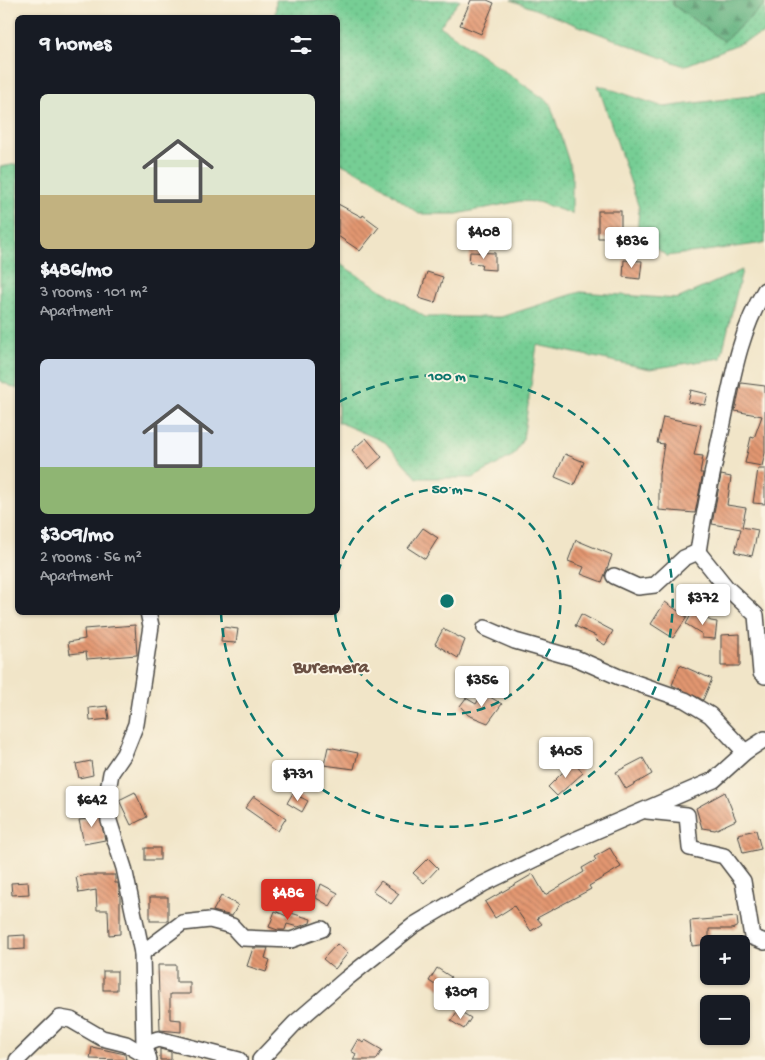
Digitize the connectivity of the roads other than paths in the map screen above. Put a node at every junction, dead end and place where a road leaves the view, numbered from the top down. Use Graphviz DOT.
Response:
graph roads {
  1 [pos="765,290"];
  2 [pos="698,552"];
  3 [pos="614,576"];
  4 [pos="149,615"];
  5 [pos="485,628"];
  6 [pos="765,676"];
  7 [pos="765,739"];
  8 [pos="745,752"];
  9 [pos="645,811"];
  10 [pos="322,929"];
  11 [pos="765,942"];
  12 [pos="142,953"];
  13 [pos="147,1054"];
  14 [pos="17,1060"];
  15 [pos="239,1060"];
  16 [pos="260,1060"];
  1 -- 2 [label="street"];
  2 -- 3 [label="street"];
  2 -- 6 [label="street"];
  4 -- 12 [label="street"];
  5 -- 8 [label="street"];
  7 -- 8 [label="street"];
  8 -- 9 [label="street"];
  9 -- 11 [label="street"];
  9 -- 16 [label="street"];
  10 -- 12 [label="street"];
  12 -- 13 [label="street"];
  13 -- 14 [label="street"];
  13 -- 15 [label="street"];
}
